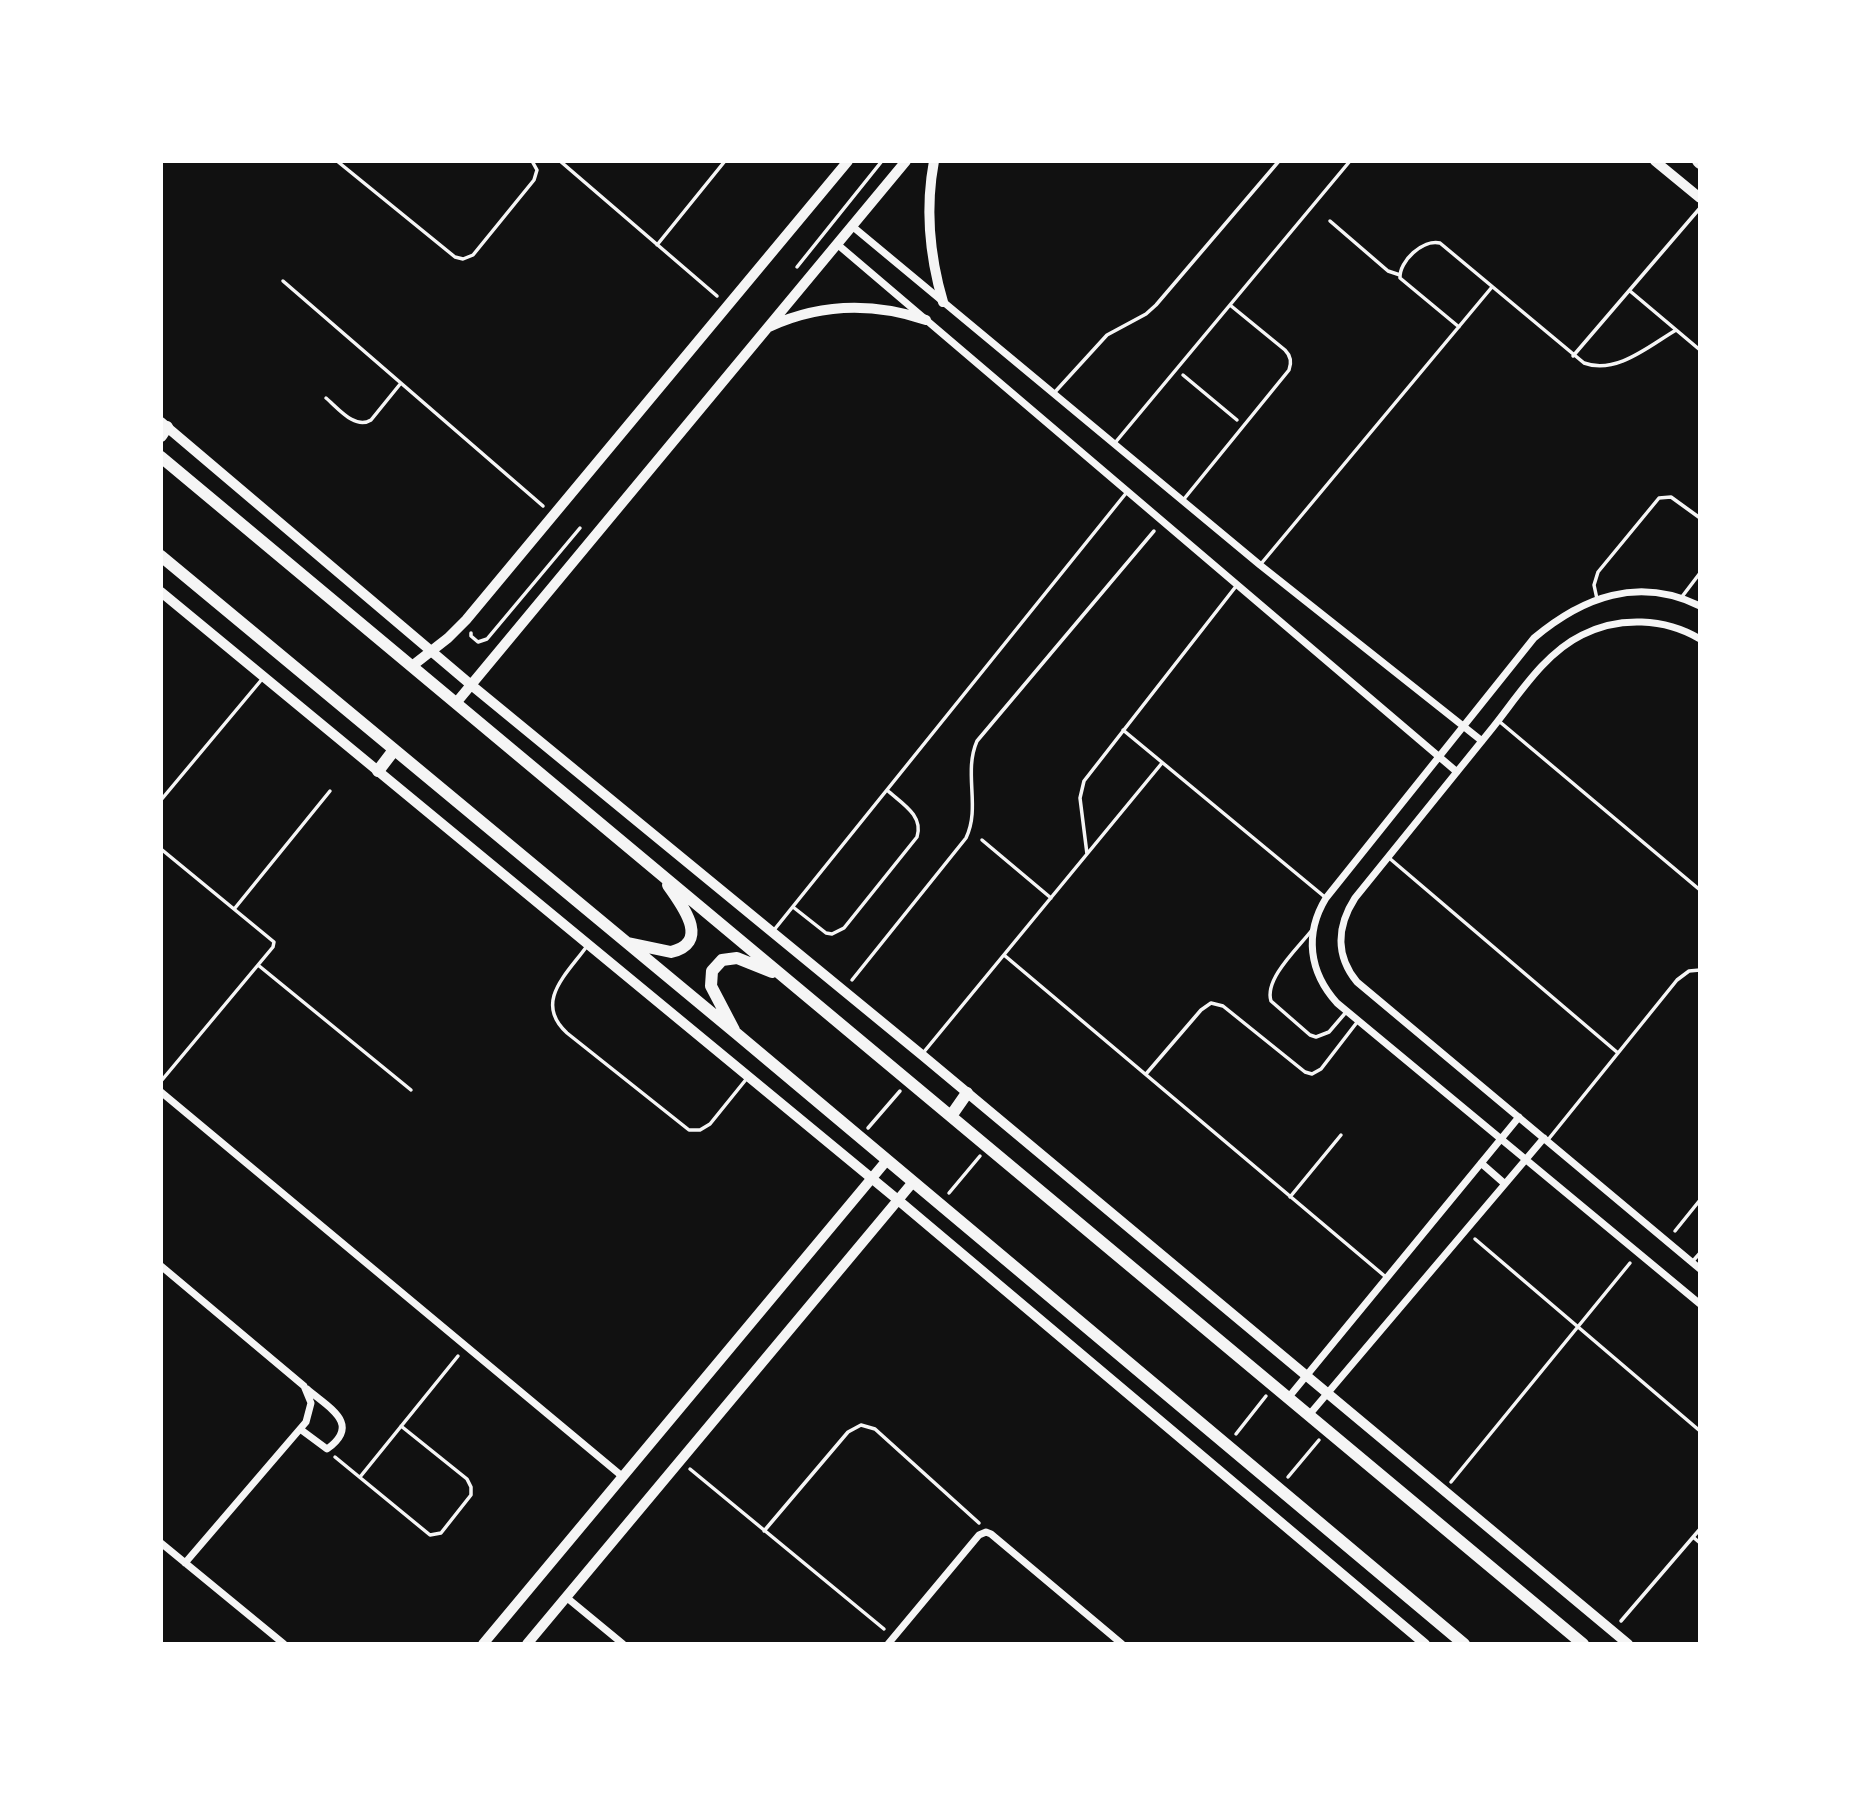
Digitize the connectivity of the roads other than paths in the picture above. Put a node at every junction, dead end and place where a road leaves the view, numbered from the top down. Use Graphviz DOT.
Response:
graph roads {
  1 [pos="337,161"];
  2 [pos="532,161"];
  3 [pos="848,161"];
  4 [pos="906,161"];
  5 [pos="934,161"];
  6 [pos="1279,161"];
  7 [pos="1350,161"];
  8 [pos="1655,161"];
  9 [pos="1700,198"];
  10 [pos="1700,208"];
  11 [pos="1331,221"];
  12 [pos="852,226"];
  13 [pos="837,244"];
  14 [pos="1400,275"];
  15 [pos="1492,286"];
  16 [pos="1630,291"];
  17 [pos="943,302"];
  18 [pos="1230,305"];
  19 [pos="926,320"];
  20 [pos="1459,327"];
  21 [pos="767,328"];
  22 [pos="1676,330"];
  23 [pos="1700,350"];
  24 [pos="1573,356"];
  25 [pos="1054,393"];
  26 [pos="163,428"];
  27 [pos="1115,444"];
  28 [pos="161,457"];
  29 [pos="1127,492"];
  30 [pos="1183,500"];
  31 [pos="1700,518"];
  32 [pos="161,556"];
  33 [pos="1260,565"];
  34 [pos="1700,573"];
  35 [pos="1237,585"];
  36 [pos="161,592"];
  37 [pos="1681,598"];
  38 [pos="1597,599"];
  39 [pos="1700,606"];
  40 [pos="1700,639"];
  41 [pos="432,651"];
  42 [pos="412,666"];
  43 [pos="263,677"];
  44 [pos="470,684"];
  45 [pos="456,703"];
  46 [pos="1498,720"];
  47 [pos="1463,726"];
  48 [pos="1123,730"];
  49 [pos="1482,741"];
  50 [pos="394,750"];
  51 [pos="1439,757"];
  52 [pos="1162,762"];
  53 [pos="378,771"];
  54 [pos="1457,772"];
  55 [pos="887,790"];
  56 [pos="161,800"];
  57 [pos="982,840"];
  58 [pos="1087,854"];
  59 [pos="1388,857"];
  60 [pos="662,873"];
  61 [pos="1700,890"];
  62 [pos="1051,898"];
  63 [pos="1326,898"];
  64 [pos="793,907"];
  65 [pos="1313,929"];
  66 [pos="773,931"];
  67 [pos="624,943"];
  68 [pos="588,944"];
  69 [pos="1004,955"];
  70 [pos="1700,970"];
  71 [pos="785,977"];
  72 [pos="1347,1011"];
  73 [pos="1358,1021"];
  74 [pos="737,1034"];
  75 [pos="1618,1053"];
  76 [pos="922,1055"];
  77 [pos="1146,1074"];
  78 [pos="749,1077"];
  79 [pos="161,1092"];
  80 [pos="967,1093"];
  81 [pos="951,1116"];
  82 [pos="1519,1117"];
  83 [pos="1341,1135"];
  84 [pos="1501,1139"];
  85 [pos="1546,1140"];
  86 [pos="887,1160"];
  87 [pos="1526,1160"];
  88 [pos="1481,1163"];
  89 [pos="871,1178"];
  90 [pos="913,1182"];
  91 [pos="1505,1184"];
  92 [pos="1290,1197"];
  93 [pos="898,1200"];
  94 [pos="1700,1253"];
  95 [pos="1692,1262"];
  96 [pos="161,1266"];
  97 [pos="1700,1269"];
  98 [pos="1387,1278"];
  99 [pos="1700,1304"];
  100 [pos="1305,1376"];
  101 [pos="304,1386"];
  102 [pos="1326,1394"];
  103 [pos="1288,1398"];
  104 [pos="1309,1415"];
  105 [pos="300,1429"];
  106 [pos="622,1477"];
  107 [pos="161,1543"];
  108 [pos="185,1563"];
  109 [pos="566,1597"];
  110 [pos="284,1644"];
  111 [pos="483,1644"];
  112 [pos="527,1644"];
  113 [pos="623,1644"];
  114 [pos="888,1644"];
  115 [pos="1122,1644"];
  116 [pos="1425,1644"];
  117 [pos="1464,1644"];
  118 [pos="1583,1644"];
  119 [pos="1628,1644"];
  1 -- 2 [label="lane"];
  3 -- 41 [label="main road"];
  4 -- 12 [label="main road"];
  5 -- 17 [label="main road"];
  6 -- 25 [label="lane"];
  7 -- 18 [label="lane"];
  8 -- 9 [label="main road"];
  10 -- 16 [label="lane"];
  11 -- 14 [label="lane"];
  12 -- 13 [label="main road"];
  12 -- 17 [label="street"];
  13 -- 19 [label="street"];
  13 -- 21 [label="main road"];
  14 -- 15 [label="lane"];
  14 -- 20 [label="lane"];
  15 -- 20 [label="lane"];
  15 -- 24 [label="lane"];
  16 -- 22 [label="lane"];
  16 -- 24 [label="lane"];
  17 -- 25 [label="street"];
  18 -- 27 [label="lane"];
  18 -- 30 [label="lane"];
  19 -- 21 [label="main road"];
  19 -- 29 [label="street"];
  20 -- 33 [label="lane"];
  21 -- 44 [label="main road"];
  22 -- 23 [label="lane"];
  22 -- 24 [label="lane"];
  25 -- 27 [label="street"];
  26 -- 41 [label="main road"];
  27 -- 30 [label="street"];
  28 -- 42 [label="main road"];
  29 -- 35 [label="street"];
  29 -- 55 [label="lane"];
  30 -- 33 [label="street"];
  31 -- 38 [label="lane"];
  32 -- 50 [label="main road"];
  33 -- 47 [label="street"];
  34 -- 37 [label="lane"];
  35 -- 48 [label="lane"];
  35 -- 51 [label="street"];
  36 -- 43 [label="main road"];
  37 -- 38 [label="street"];
  37 -- 39 [label="street"];
  38 -- 47 [label="street"];
  40 -- 46 [label="street"];
  41 -- 42 [label="main road"];
  41 -- 44 [label="main road"];
  42 -- 45 [label="main road"];
  43 -- 53 [label="main road"];
  43 -- 56 [label="lane"];
  44 -- 45 [label="main road"];
  44 -- 66 [label="main road"];
  45 -- 60 [label="main road"];
  46 -- 49 [label="street"];
  46 -- 61 [label="lane"];
  47 -- 49 [label="street"];
  47 -- 51 [label="street"];
  48 -- 52 [label="lane"];
  48 -- 58 [label="lane"];
  49 -- 54 [label="street"];
  50 -- 53 [label="main road"];
  50 -- 67 [label="main road"];
  51 -- 54 [label="street"];
  51 -- 63 [label="street"];
  52 -- 58 [label="lane"];
  52 -- 63 [label="lane"];
  53 -- 68 [label="main road"];
  54 -- 59 [label="street"];
  55 -- 64 [label="lane"];
  55 -- 64 [label="lane"];
  57 -- 62 [label="lane"];
  58 -- 62 [label="lane"];
  59 -- 75 [label="lane"];
  59 -- 82 [label="street"];
  60 -- 67 [label="main road"];
  60 -- 71 [label="main road"];
  62 -- 69 [label="lane"];
  63 -- 65 [label="street"];
  64 -- 66 [label="lane"];
  65 -- 72 [label="street"];
  65 -- 72 [label="lane"];
  66 -- 76 [label="main road"];
  67 -- 74 [label="main road"];
  68 -- 78 [label="main road"];
  68 -- 78 [label="lane"];
  69 -- 76 [label="lane"];
  69 -- 77 [label="lane"];
  70 -- 75 [label="lane"];
  71 -- 74 [label="main road"];
  71 -- 81 [label="main road"];
  72 -- 73 [label="street"];
  73 -- 77 [label="lane"];
  73 -- 84 [label="street"];
  74 -- 86 [label="main road"];
  75 -- 85 [label="lane"];
  76 -- 80 [label="main road"];
  77 -- 92 [label="lane"];
  78 -- 89 [label="main road"];
  79 -- 106 [label="street"];
  80 -- 81 [label="main road"];
  80 -- 100 [label="main road"];
  81 -- 103 [label="main road"];
  82 -- 84 [label="street"];
  82 -- 85 [label="street"];
  83 -- 92 [label="lane"];
  84 -- 87 [label="street"];
  84 -- 88 [label="street"];
  85 -- 87 [label="street"];
  85 -- 95 [label="street"];
  86 -- 89 [label="street"];
  86 -- 90 [label="main road"];
  87 -- 91 [label="street"];
  87 -- 99 [label="street"];
  88 -- 91 [label="street"];
  88 -- 98 [label="street"];
  89 -- 93 [label="main road"];
  89 -- 106 [label="street"];
  90 -- 93 [label="street"];
  90 -- 117 [label="main road"];
  91 -- 102 [label="street"];
  92 -- 98 [label="lane"];
  93 -- 109 [label="street"];
  93 -- 116 [label="main road"];
  94 -- 95 [label="lane"];
  95 -- 97 [label="street"];
  96 -- 101 [label="street"];
  98 -- 100 [label="street"];
  100 -- 102 [label="main road"];
  100 -- 103 [label="street"];
  101 -- 105 [label="street"];
  101 -- 105 [label="street"];
  102 -- 104 [label="street"];
  102 -- 119 [label="main road"];
  103 -- 104 [label="main road"];
  104 -- 118 [label="main road"];
  105 -- 108 [label="street"];
  106 -- 111 [label="street"];
  107 -- 108 [label="street"];
  108 -- 110 [label="street"];
  109 -- 112 [label="street"];
  109 -- 113 [label="street"];
  114 -- 115 [label="street"];
}
